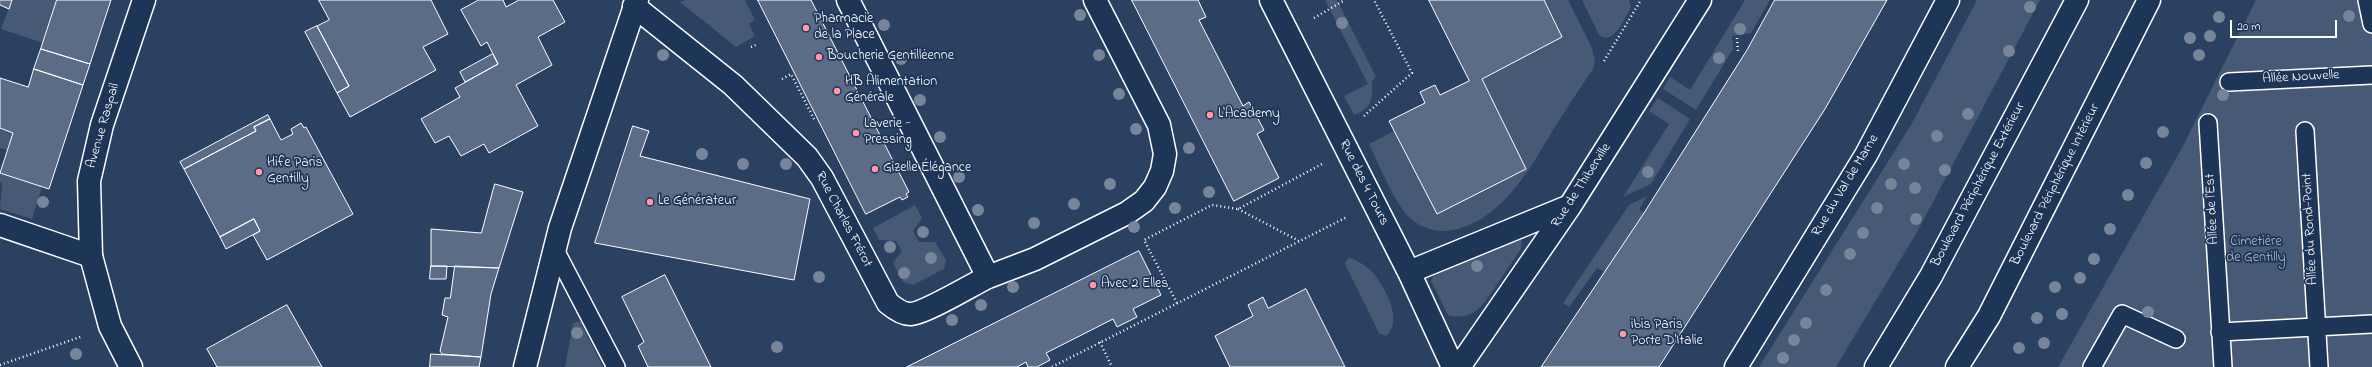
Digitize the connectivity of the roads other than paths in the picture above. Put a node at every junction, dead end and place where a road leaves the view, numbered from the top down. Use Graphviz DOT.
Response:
graph roads {
  1 [pos="144,0"];
  2 [pos="848,0"];
  3 [pos="1095,0"];
  4 [pos="1271,0"];
  5 [pos="1700,0"];
  6 [pos="1948,0"];
  7 [pos="2077,0"];
  8 [pos="2149,0"];
  9 [pos="2368,0"];
  10 [pos="635,3"];
  11 [pos="2372,24"];
  12 [pos="2372,75"];
  13 [pos="2229,82"];
  14 [pos="2208,123"];
  15 [pos="2305,131"];
  16 [pos="1570,206"];
  17 [pos="0,225"];
  18 [pos="554,248"];
  19 [pos="91,256"];
  20 [pos="1409,272"];
  21 [pos="988,277"];
  22 [pos="2372,324"];
  23 [pos="2317,326"];
  24 [pos="2220,332"];
  25 [pos="2176,339"];
  26 [pos="131,367"];
  27 [pos="525,367"];
  28 [pos="616,367"];
  29 [pos="1452,367"];
  30 [pos="1459,367"];
  31 [pos="1736,367"];
  32 [pos="1876,367"];
  33 [pos="1957,367"];
  34 [pos="2092,367"];
  35 [pos="2223,367"];
  36 [pos="2319,367"];
  1 -- 19 [label="main road, Avenue Raspail"];
  2 -- 21 [label="main road"];
  3 -- 21 [label="main road, Rue Charles Frérot"];
  4 -- 20 [label="main road, Rue des 4 Tours"];
  5 -- 16 [label="main road, Rue de Thiberville"];
  6 -- 31 [label="main road, Rue du Val de Marne"];
  7 -- 32 [label="main road, Boulevard Périphérique Extérieur"];
  8 -- 33 [label="main road, Boulevard Périphérique Intérieur"];
  9 -- 11 [label="lane"];
  10 -- 18 [label="main road, Rue Charles Frérot"];
  10 -- 21 [label="main road, Rue Charles Frérot"];
  12 -- 13 [label="lane, Allée Nouvelle"];
  14 -- 24 [label="lane, Allée de l'Est"];
  15 -- 23 [label="lane, Allée du Rond-Point"];
  16 -- 20 [label="main road"];
  16 -- 30 [label="main road, Rue de Thiberville"];
  17 -- 19 [label="main road"];
  18 -- 27 [label="main road, Rue Charles Frérot"];
  18 -- 28 [label="lane"];
  19 -- 26 [label="main road, Avenue Raspail"];
  20 -- 29 [label="main road, Rue des 4 Tours"];
  22 -- 23 [label="lane"];
  23 -- 24 [label="lane"];
  23 -- 36 [label="lane, Allée du Rond-Point"];
  24 -- 35 [label="lane, Allée de l'Est"];
  25 -- 34 [label="lane"];
}
